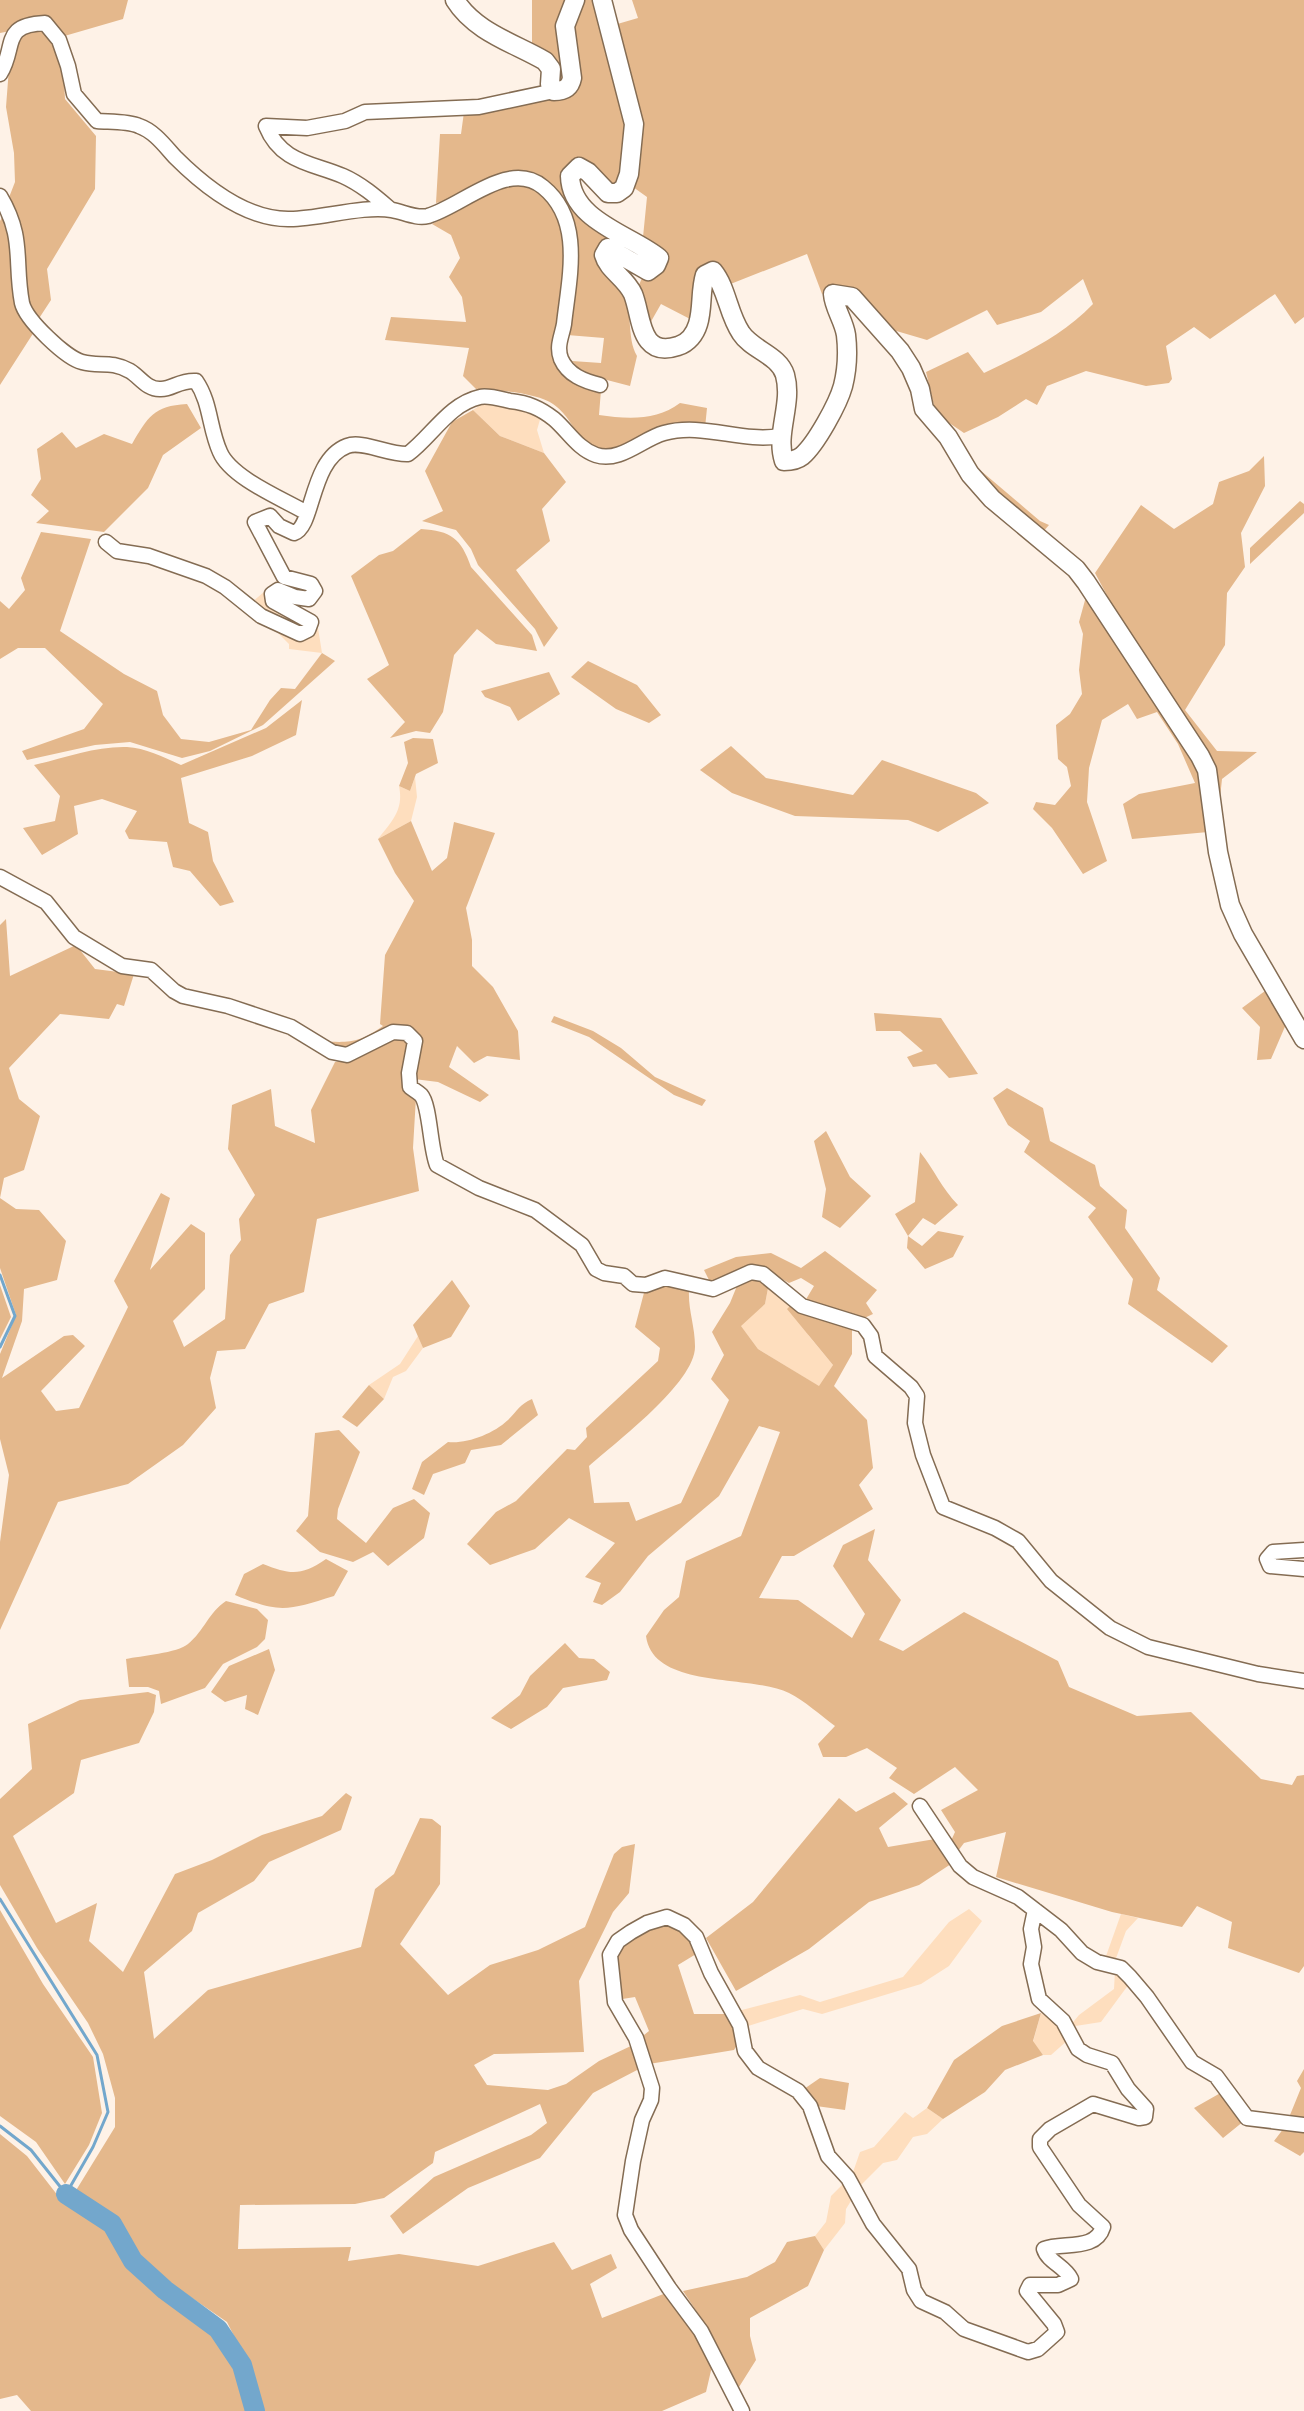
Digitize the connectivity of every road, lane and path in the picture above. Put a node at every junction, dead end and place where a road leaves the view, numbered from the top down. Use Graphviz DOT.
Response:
graph roads {
  1 [pos="455,0"];
  2 [pos="575,0"];
  3 [pos="602,0"];
  4 [pos="0,74"];
  5 [pos="554,91"];
  6 [pos="0,196"];
  7 [pos="390,209"];
  8 [pos="600,385"];
  9 [pos="780,436"];
  10 [pos="307,513"];
  11 [pos="106,542"];
  12 [pos="0,877"];
  13 [pos="1304,1039"];
  14 [pos="1304,1550"];
  15 [pos="1304,1569"];
  16 [pos="1304,1681"];
  17 [pos="920,1806"];
  18 [pos="1035,1910"];
  19 [pos="1304,2125"];
  20 [pos="742,2411"];
  1 -- 5 [label="main road"];
  2 -- 5 [label="main road"];
  3 -- 9 [label="main road"];
  4 -- 7 [label="street"];
  5 -- 7 [label="street"];
  6 -- 10 [label="street"];
  7 -- 8 [label="street"];
  9 -- 10 [label="street"];
  9 -- 13 [label="main road"];
  10 -- 11 [label="street"];
  12 -- 16 [label="street"];
  14 -- 15 [label="street"];
  17 -- 18 [label="street"];
  18 -- 19 [label="street"];
  18 -- 20 [label="street"];
}
